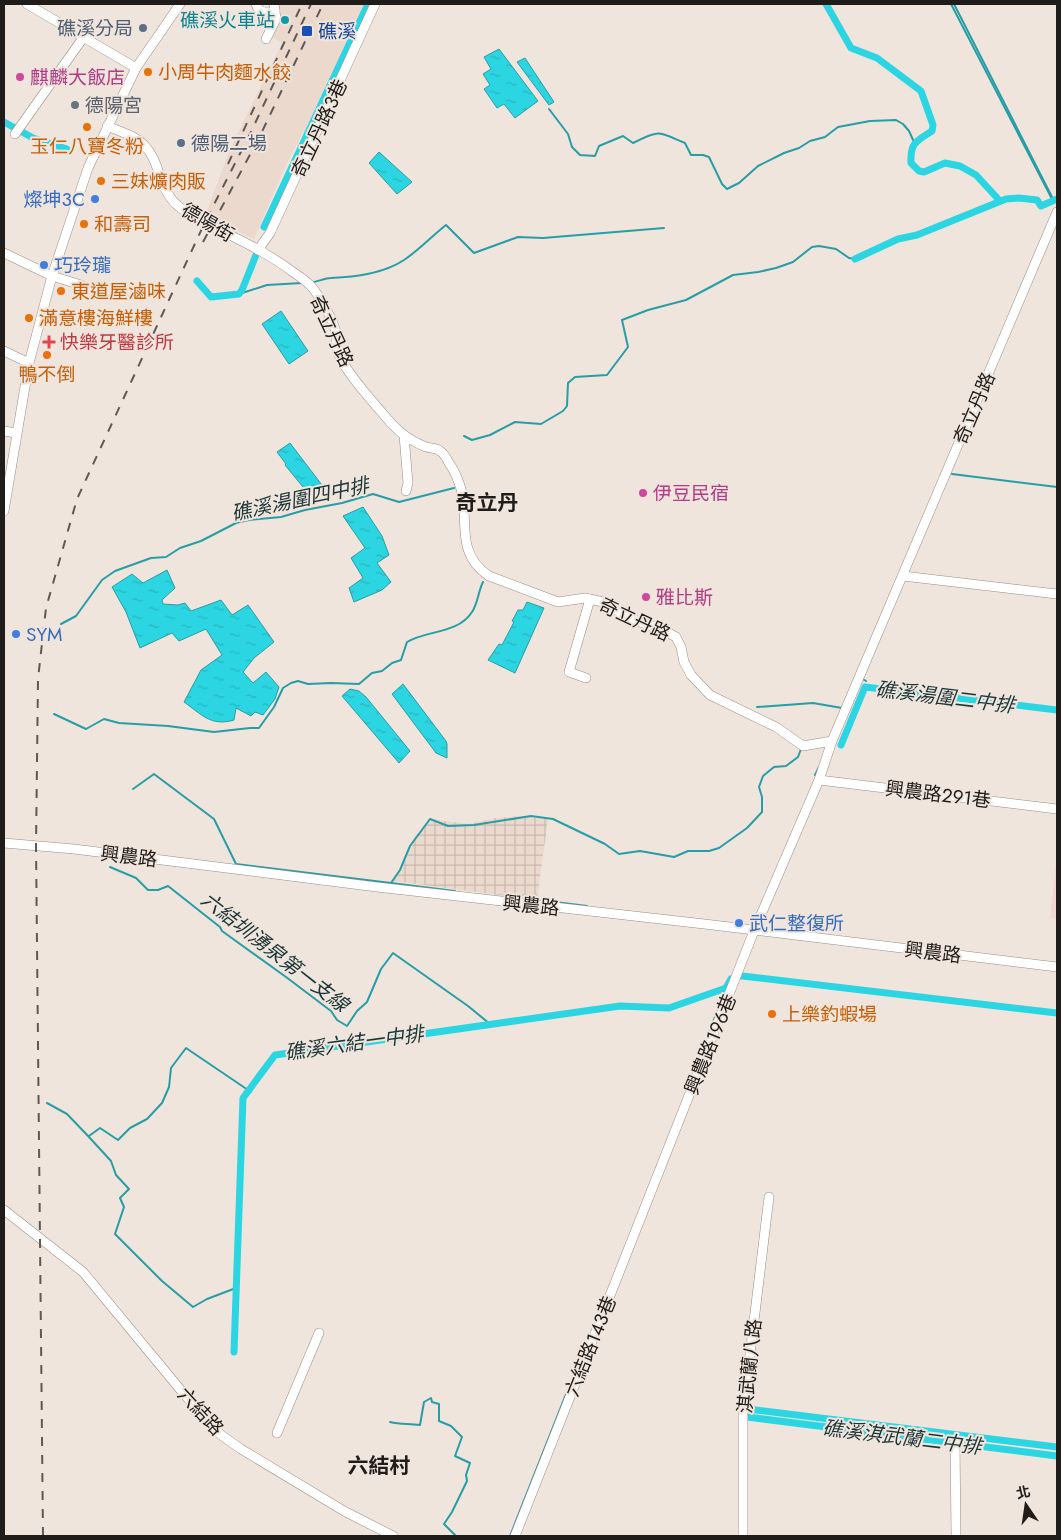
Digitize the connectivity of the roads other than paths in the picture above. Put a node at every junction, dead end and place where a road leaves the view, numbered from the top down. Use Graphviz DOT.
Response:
graph roads {
  1 [pos="27,4"];
  2 [pos="180,4"];
  3 [pos="256,4"];
  4 [pos="375,4"];
  5 [pos="274,7"];
  6 [pos="83,38"];
  7 [pos="266,39"];
  8 [pos="136,68"];
  9 [pos="107,126"];
  10 [pos="15,134"];
  11 [pos="1057,212"];
  12 [pos="258,250"];
  13 [pos="4,253"];
  14 [pos="52,276"];
  15 [pos="81,285"];
  16 [pos="4,351"];
  17 [pos="29,363"];
  18 [pos="4,431"];
  19 [pos="16,433"];
  20 [pos="404,435"];
  21 [pos="406,491"];
  22 [pos="4,512"];
  23 [pos="903,576"];
  24 [pos="1057,594"];
  25 [pos="590,599"];
  26 [pos="586,678"];
  27 [pos="832,741"];
  28 [pos="819,780"];
  29 [pos="1057,809"];
  30 [pos="4,843"];
  31 [pos="754,931"];
  32 [pos="1057,968"];
  33 [pos="665,1156"];
  34 [pos="769,1197"];
  35 [pos="4,1210"];
  36 [pos="319,1333"];
  37 [pos="278,1432"];
  38 [pos="955,1439"];
  39 [pos="393,1536"];
  40 [pos="515,1536"];
  41 [pos="743,1536"];
  42 [pos="956,1536"];
  1 -- 6 [label="street"];
  2 -- 8 [label="street"];
  3 -- 5 [label="street"];
  4 -- 12 [label="street, 奇立丹路3巷"];
  5 -- 7 [label="street"];
  6 -- 8 [label="street"];
  6 -- 10 [label="street"];
  8 -- 9 [label="street"];
  9 -- 12 [label="street, 德陽街"];
  9 -- 14 [label="street"];
  11 -- 23 [label="street, 奇立丹路"];
  12 -- 20 [label="street, 奇立丹路"];
  13 -- 14 [label="street"];
  14 -- 15 [label="street"];
  14 -- 17 [label="street"];
  16 -- 17 [label="street"];
  17 -- 19 [label="street"];
  18 -- 19 [label="street"];
  19 -- 22 [label="street"];
  20 -- 21 [label="street"];
  20 -- 25 [label="street, 奇立丹路"];
  23 -- 24 [label="street"];
  23 -- 27 [label="street, 奇立丹路"];
  25 -- 26 [label="street"];
  25 -- 27 [label="street, 奇立丹路"];
  27 -- 28 [label="street, 奇立丹路"];
  28 -- 29 [label="street, 興農路291巷"];
  28 -- 31 [label="street, 奇立丹路"];
  30 -- 31 [label="street, 興農路"];
  31 -- 32 [label="street, 興農路"];
  31 -- 33 [label="street, 興農路196巷"];
  33 -- 40 [label="street, 六結路143巷"];
  34 -- 41 [label="street, 淇武蘭八路"];
  35 -- 39 [label="street, 六結路"];
  36 -- 37 [label="street"];
  38 -- 42 [label="street"];
}
